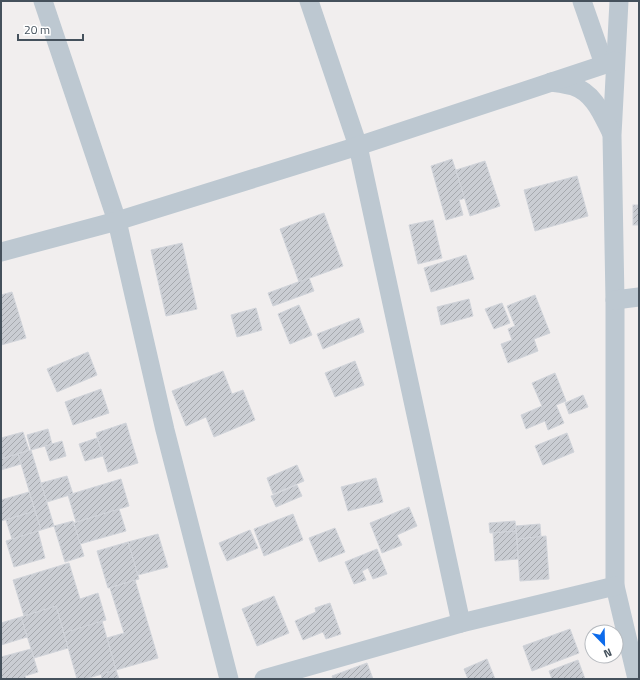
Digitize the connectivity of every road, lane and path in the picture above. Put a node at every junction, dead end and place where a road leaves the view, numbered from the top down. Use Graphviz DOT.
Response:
graph roads {
  1 [pos="43,1"];
  2 [pos="309,1"];
  3 [pos="582,1"];
  4 [pos="619,1"];
  5 [pos="610,62"];
  6 [pos="549,82"];
  7 [pos="612,135"];
  8 [pos="358,146"];
  9 [pos="117,221"];
  10 [pos="1,252"];
  11 [pos="639,297"];
  12 [pos="615,300"];
  13 [pos="615,586"];
  14 [pos="461,623"];
  15 [pos="229,679"];
  16 [pos="264,679"];
  17 [pos="637,679"];
  1 -- 9 [label="street"];
  2 -- 8 [label="street"];
  3 -- 5 [label="street"];
  4 -- 5 [label="street"];
  5 -- 6 [label="street"];
  5 -- 7 [label="street"];
  6 -- 7 [label="street"];
  6 -- 8 [label="street"];
  7 -- 12 [label="street"];
  8 -- 9 [label="street"];
  8 -- 14 [label="street"];
  9 -- 10 [label="street"];
  9 -- 15 [label="street"];
  11 -- 12 [label="street"];
  12 -- 13 [label="street"];
  13 -- 14 [label="street"];
  13 -- 17 [label="street"];
  14 -- 16 [label="street"];
}
